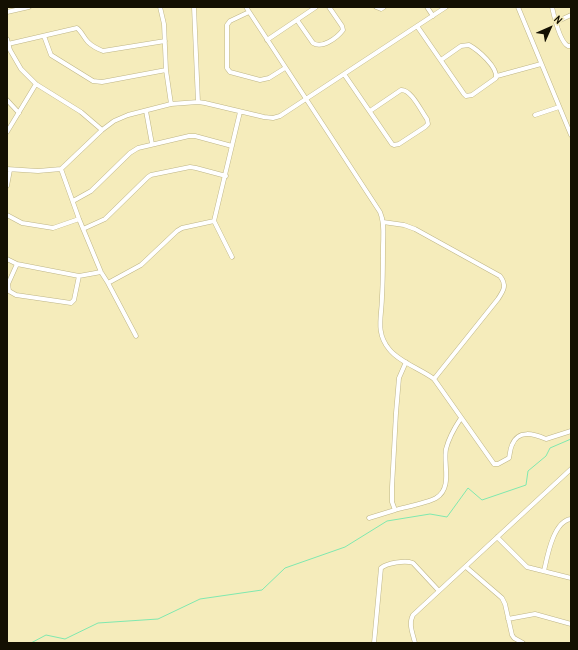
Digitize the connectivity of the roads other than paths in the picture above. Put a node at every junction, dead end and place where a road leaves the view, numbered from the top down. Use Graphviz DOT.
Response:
graph roads {
  1 [pos="30,7"];
  2 [pos="160,7"];
  3 [pos="194,7"];
  4 [pos="246,7"];
  5 [pos="316,7"];
  6 [pos="329,7"];
  7 [pos="376,7"];
  8 [pos="384,7"];
  9 [pos="427,7"];
  10 [pos="446,7"];
  11 [pos="518,7"];
  12 [pos="552,7"];
  13 [pos="7,12"];
  14 [pos="249,12"];
  15 [pos="433,16"];
  16 [pos="571,16"];
  17 [pos="297,20"];
  18 [pos="556,22"];
  19 [pos="417,26"];
  20 [pos="44,36"];
  21 [pos="267,40"];
  22 [pos="165,41"];
  23 [pos="8,42"];
  24 [pos="571,46"];
  25 [pos="441,60"];
  26 [pos="541,64"];
  27 [pos="285,68"];
  28 [pos="166,70"];
  29 [pos="344,74"];
  30 [pos="496,76"];
  31 [pos="36,84"];
  32 [pos="306,99"];
  33 [pos="7,100"];
  34 [pos="198,102"];
  35 [pos="171,104"];
  36 [pos="559,107"];
  37 [pos="146,110"];
  38 [pos="370,111"];
  39 [pos="19,112"];
  40 [pos="240,112"];
  41 [pos="535,115"];
  42 [pos="102,130"];
  43 [pos="7,132"];
  44 [pos="571,135"];
  45 [pos="152,144"];
  46 [pos="232,146"];
  47 [pos="61,169"];
  48 [pos="8,170"];
  49 [pos="226,176"];
  50 [pos="7,186"];
  51 [pos="73,201"];
  52 [pos="7,215"];
  53 [pos="79,219"];
  54 [pos="214,221"];
  55 [pos="383,222"];
  56 [pos="84,229"];
  57 [pos="232,257"];
  58 [pos="7,259"];
  59 [pos="17,264"];
  60 [pos="101,272"];
  61 [pos="79,276"];
  62 [pos="108,283"];
  63 [pos="136,336"];
  64 [pos="406,362"];
  65 [pos="434,379"];
  66 [pos="461,418"];
  67 [pos="571,431"];
  68 [pos="571,469"];
  69 [pos="395,510"];
  70 [pos="369,518"];
  71 [pos="571,519"];
  72 [pos="497,538"];
  73 [pos="466,567"];
  74 [pos="544,571"];
  75 [pos="571,578"];
  76 [pos="439,591"];
  77 [pos="508,619"];
  78 [pos="571,624"];
  79 [pos="374,643"];
  80 [pos="415,643"];
  81 [pos="523,643"];
  1 -- 13 [label="street"];
  2 -- 22 [label="street"];
  3 -- 34 [label="street"];
  4 -- 14 [label="street"];
  5 -- 17 [label="street"];
  6 -- 17 [label="street"];
  7 -- 8 [label="street"];
  9 -- 15 [label="street"];
  10 -- 15 [label="street"];
  11 -- 26 [label="street"];
  12 -- 18 [label="street"];
  14 -- 21 [label="street"];
  14 -- 27 [label="street"];
  15 -- 19 [label="street"];
  16 -- 18 [label="street"];
  17 -- 21 [label="street"];
  18 -- 24 [label="street"];
  19 -- 25 [label="street"];
  19 -- 29 [label="street"];
  20 -- 22 [label="street"];
  20 -- 23 [label="street"];
  20 -- 28 [label="street"];
  21 -- 27 [label="street"];
  22 -- 28 [label="street"];
  23 -- 31 [label="street"];
  25 -- 30 [label="street"];
  25 -- 30 [label="street"];
  26 -- 30 [label="street"];
  26 -- 36 [label="street"];
  27 -- 32 [label="street"];
  28 -- 35 [label="street"];
  29 -- 32 [label="street"];
  29 -- 38 [label="street"];
  31 -- 39 [label="street"];
  31 -- 42 [label="street"];
  32 -- 40 [label="street"];
  32 -- 55 [label="street"];
  33 -- 39 [label="street"];
  34 -- 35 [label="street"];
  34 -- 40 [label="street"];
  35 -- 37 [label="street"];
  36 -- 41 [label="street"];
  36 -- 44 [label="street"];
  37 -- 42 [label="street"];
  37 -- 45 [label="street"];
  38 -- 38 [label="street"];
  39 -- 43 [label="street"];
  40 -- 46 [label="street"];
  42 -- 47 [label="street"];
  45 -- 46 [label="street"];
  45 -- 51 [label="street"];
  46 -- 49 [label="street"];
  47 -- 48 [label="street"];
  47 -- 51 [label="street"];
  48 -- 50 [label="street"];
  49 -- 54 [label="street"];
  49 -- 56 [label="street"];
  51 -- 53 [label="street"];
  52 -- 53 [label="street"];
  53 -- 56 [label="street"];
  54 -- 57 [label="street"];
  54 -- 62 [label="street"];
  55 -- 64 [label="street"];
  55 -- 65 [label="street"];
  56 -- 60 [label="street"];
  58 -- 59 [label="street"];
  59 -- 61 [label="street"];
  59 -- 61 [label="street"];
  60 -- 61 [label="street"];
  60 -- 62 [label="street"];
  62 -- 63 [label="street"];
  64 -- 65 [label="street"];
  64 -- 69 [label="street"];
  65 -- 66 [label="street"];
  66 -- 67 [label="street"];
  66 -- 69 [label="street"];
  68 -- 72 [label="street"];
  69 -- 70 [label="street"];
  71 -- 74 [label="street"];
  72 -- 73 [label="street"];
  72 -- 74 [label="street"];
  73 -- 76 [label="street"];
  73 -- 77 [label="street"];
  74 -- 75 [label="street"];
  76 -- 79 [label="street"];
  76 -- 80 [label="street"];
  77 -- 78 [label="street"];
  77 -- 81 [label="street"];
}
